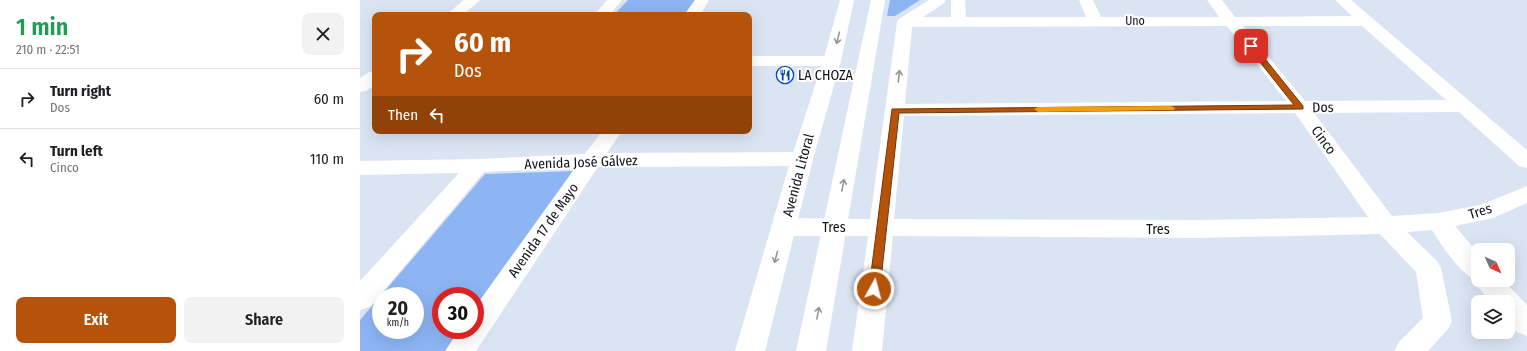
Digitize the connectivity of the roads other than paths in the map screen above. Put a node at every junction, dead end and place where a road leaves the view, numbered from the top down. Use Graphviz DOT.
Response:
graph roads {
  1 [pos="473,0"];
  2 [pos="615,0"];
  3 [pos="702,0"];
  4 [pos="847,0"];
  5 [pos="878,0"];
  6 [pos="940,0"];
  7 [pos="958,0"];
  8 [pos="1086,0"];
  9 [pos="1214,0"];
  10 [pos="1342,0"];
  11 [pos="458,12"];
  12 [pos="605,12"];
  13 [pos="694,12"];
  14 [pos="1231,21"];
  15 [pos="1366,21"];
  16 [pos="905,22"];
  17 [pos="959,22"];
  18 [pos="1096,22"];
  19 [pos="832,61"];
  20 [pos="752,62"];
  21 [pos="372,78"];
  22 [pos="360,87"];
  23 [pos="1463,106"];
  24 [pos="1300,107"];
  25 [pos="895,110"];
  26 [pos="610,134"];
  27 [pos="802,159"];
  28 [pos="591,160"];
  29 [pos="1527,161"];
  30 [pos="478,166"];
  31 [pos="360,168"];
  32 [pos="1527,194"];
  33 [pos="1438,221"];
  34 [pos="1386,225"];
  35 [pos="784,227"];
  36 [pos="835,227"];
  37 [pos="882,227"];
  38 [pos="1471,262"];
  39 [pos="1493,287"];
  40 [pos="1500,295"];
  41 [pos="360,299"];
  42 [pos="1515,311"];
  43 [pos="484,317"];
  44 [pos="1527,324"];
  45 [pos="469,339"];
  46 [pos="460,351"];
  47 [pos="750,351"];
  48 [pos="811,351"];
  49 [pos="867,351"];
  50 [pos="1409,351"];
  1 -- 11 [label="street"];
  2 -- 12 [label="street"];
  3 -- 13 [label="street"];
  4 -- 19 [label="street, Avenida Litoral, one-way"];
  36 -- 5 [label="street, one-way"];
  6 -- 16 [label="street"];
  7 -- 17 [label="street"];
  8 -- 18 [label="street"];
  9 -- 14 [label="street, Cinco"];
  10 -- 15 [label="street"];
  14 -- 15 [label="street, Uno"];
  14 -- 18 [label="street, Uno"];
  14 -- 24 [label="street, Cinco"];
  15 -- 23 [label="street"];
  16 -- 17 [label="street, Uno"];
  25 -- 16 [label="street, one-way"];
  17 -- 18 [label="street, Uno"];
  19 -- 20 [label="street"];
  19 -- 27 [label="street, Avenida Litoral"];
  21 -- 22 [label="street"];
  23 -- 24 [label="street, Dos"];
  23 -- 29 [label="street"];
  24 -- 25 [label="street, Dos"];
  24 -- 34 [label="street, Cinco"];
  25 -- 37 [label="street"];
  26 -- 28 [label="street, Avenida 17 de Mayo"];
  27 -- 28 [label="street, Avenida José Gálvez"];
  27 -- 35 [label="street, Avenida Litoral"];
  28 -- 30 [label="street, Avenida José Gálvez"];
  28 -- 43 [label="street, Avenida 17 de Mayo"];
  30 -- 31 [label="street, Avenida José Gálvez"];
  30 -- 41 [label="street"];
  32 -- 33 [label="street, Tres"];
  33 -- 34 [label="street, Tres"];
  33 -- 38 [label="street"];
  34 -- 37 [label="street, Tres"];
  34 -- 50 [label="street, Cinco"];
  35 -- 36 [label="street, Tres"];
  35 -- 47 [label="street, Avenida Litoral, one-way"];
  36 -- 37 [label="street, Tres"];
  48 -- 36 [label="street, one-way"];
  37 -- 49 [label="street"];
  39 -- 40 [label="street"];
  42 -- 44 [label="street"];
  45 -- 46 [label="street, Avenida 17 de Mayo"];
}
